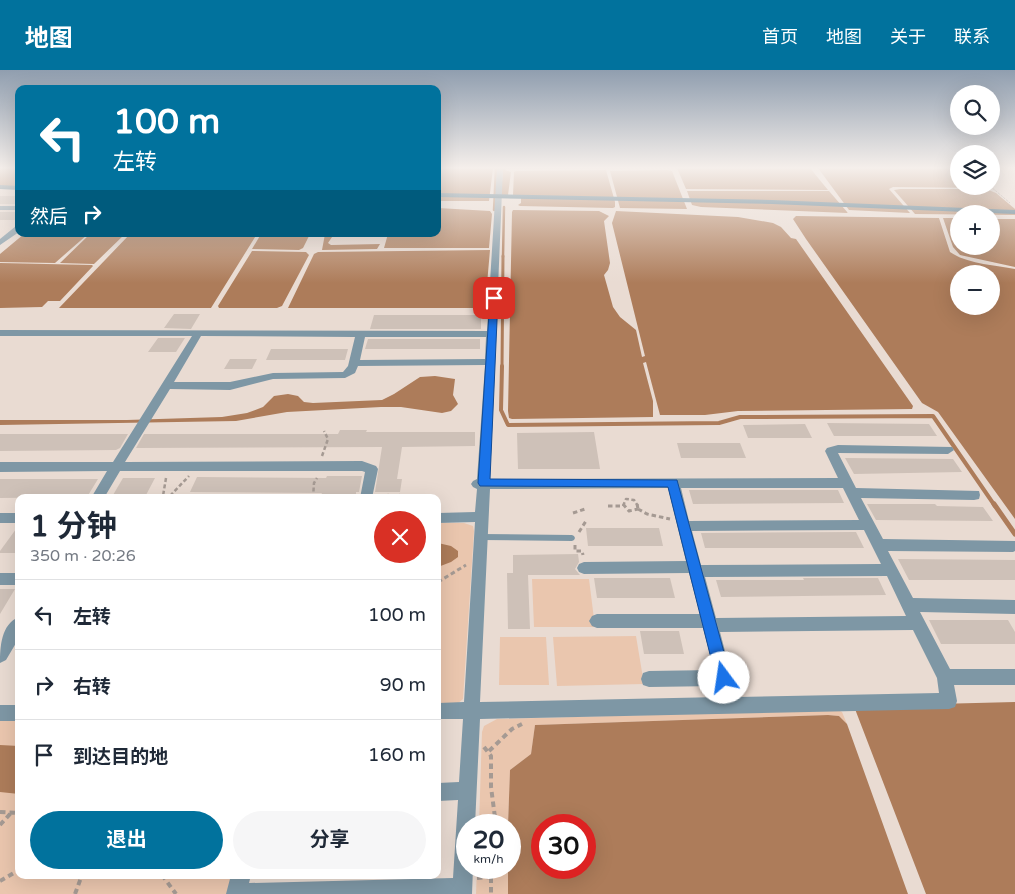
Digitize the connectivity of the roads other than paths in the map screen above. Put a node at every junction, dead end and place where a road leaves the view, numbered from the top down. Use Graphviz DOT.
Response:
graph roads {
  1 [pos="496,206"];
  2 [pos="880,206"];
  3 [pos="0,208"];
  4 [pos="15,208"];
  5 [pos="1015,212"];
  6 [pos="15,229"];
  7 [pos="0,231"];
  8 [pos="15,231"];
  9 [pos="0,243"];
  10 [pos="0,333"];
  11 [pos="198,334"];
  12 [pos="361,334"];
  13 [pos="492,334"];
  14 [pos="490,362"];
  15 [pos="354,363"];
  16 [pos="166,385"];
  17 [pos="948,450"];
  18 [pos="0,467"];
  19 [pos="116,468"];
  20 [pos="481,483"];
  21 [pos="673,483"];
  22 [pos="849,488"];
  23 [pos="100,494"];
  24 [pos="367,494"];
  25 [pos="974,495"];
  26 [pos="0,518"];
  27 [pos="15,518"];
  28 [pos="441,518"];
  29 [pos="482,518"];
  30 [pos="683,523"];
  31 [pos="868,525"];
  32 [pos="481,538"];
  33 [pos="572,538"];
  34 [pos="878,544"];
  35 [pos="1013,546"];
  36 [pos="584,568"];
  37 [pos="695,569"];
  38 [pos="891,570"];
  39 [pos="0,579"];
  40 [pos="15,579"];
  41 [pos="909,605"];
  42 [pos="1015,607"];
  43 [pos="597,621"];
  44 [pos="709,623"];
  45 [pos="918,623"];
  46 [pos="9,641"];
  47 [pos="0,655"];
  48 [pos="1015,677"];
  49 [pos="724,678"];
  50 [pos="945,678"];
  51 [pos="649,679"];
  52 [pos="730,705"];
  53 [pos="441,711"];
  54 [pos="472,711"];
  55 [pos="0,713"];
  56 [pos="15,713"];
  57 [pos="468,791"];
  58 [pos="441,792"];
  59 [pos="238,887"];
  60 [pos="463,891"];
  1 -- 13 [label="street"];
  2 -- 5 [label="main road"];
  3 -- 4 [label="street"];
  6 -- 7 [label="street"];
  8 -- 9 [label="street"];
  10 -- 11 [label="street"];
  11 -- 12 [label="street"];
  11 -- 16 [label="street"];
  12 -- 13 [label="street"];
  12 -- 15 [label="street"];
  13 -- 14 [label="street"];
  14 -- 15 [label="street"];
  14 -- 20 [label="street"];
  15 -- 16 [label="street"];
  16 -- 19 [label="street"];
  17 -- 22 [label="street"];
  18 -- 19 [label="street"];
  19 -- 23 [label="street"];
  19 -- 24 [label="street"];
  20 -- 21 [label="street"];
  20 -- 29 [label="street"];
  21 -- 22 [label="street"];
  21 -- 30 [label="street"];
  22 -- 25 [label="street"];
  22 -- 31 [label="street"];
  26 -- 27 [label="street"];
  28 -- 29 [label="street"];
  29 -- 32 [label="street"];
  30 -- 31 [label="street"];
  30 -- 37 [label="street"];
  31 -- 34 [label="street"];
  32 -- 33 [label="lane"];
  32 -- 54 [label="street"];
  34 -- 35 [label="street"];
  34 -- 38 [label="street"];
  36 -- 37 [label="street"];
  37 -- 38 [label="street"];
  37 -- 44 [label="street"];
  38 -- 41 [label="street"];
  39 -- 40 [label="street"];
  41 -- 42 [label="street"];
  41 -- 45 [label="street"];
  43 -- 44 [label="street"];
  44 -- 45 [label="street"];
  44 -- 49 [label="street"];
  45 -- 50 [label="street"];
  46 -- 47 [label="street"];
  48 -- 50 [label="street"];
  49 -- 51 [label="street"];
  49 -- 52 [label="street"];
  50 -- 52 [label="street"];
  52 -- 54 [label="street"];
  53 -- 54 [label="street"];
  54 -- 57 [label="street"];
  55 -- 56 [label="street"];
  57 -- 58 [label="street"];
  57 -- 60 [label="street"];
  59 -- 60 [label="street"];
}
